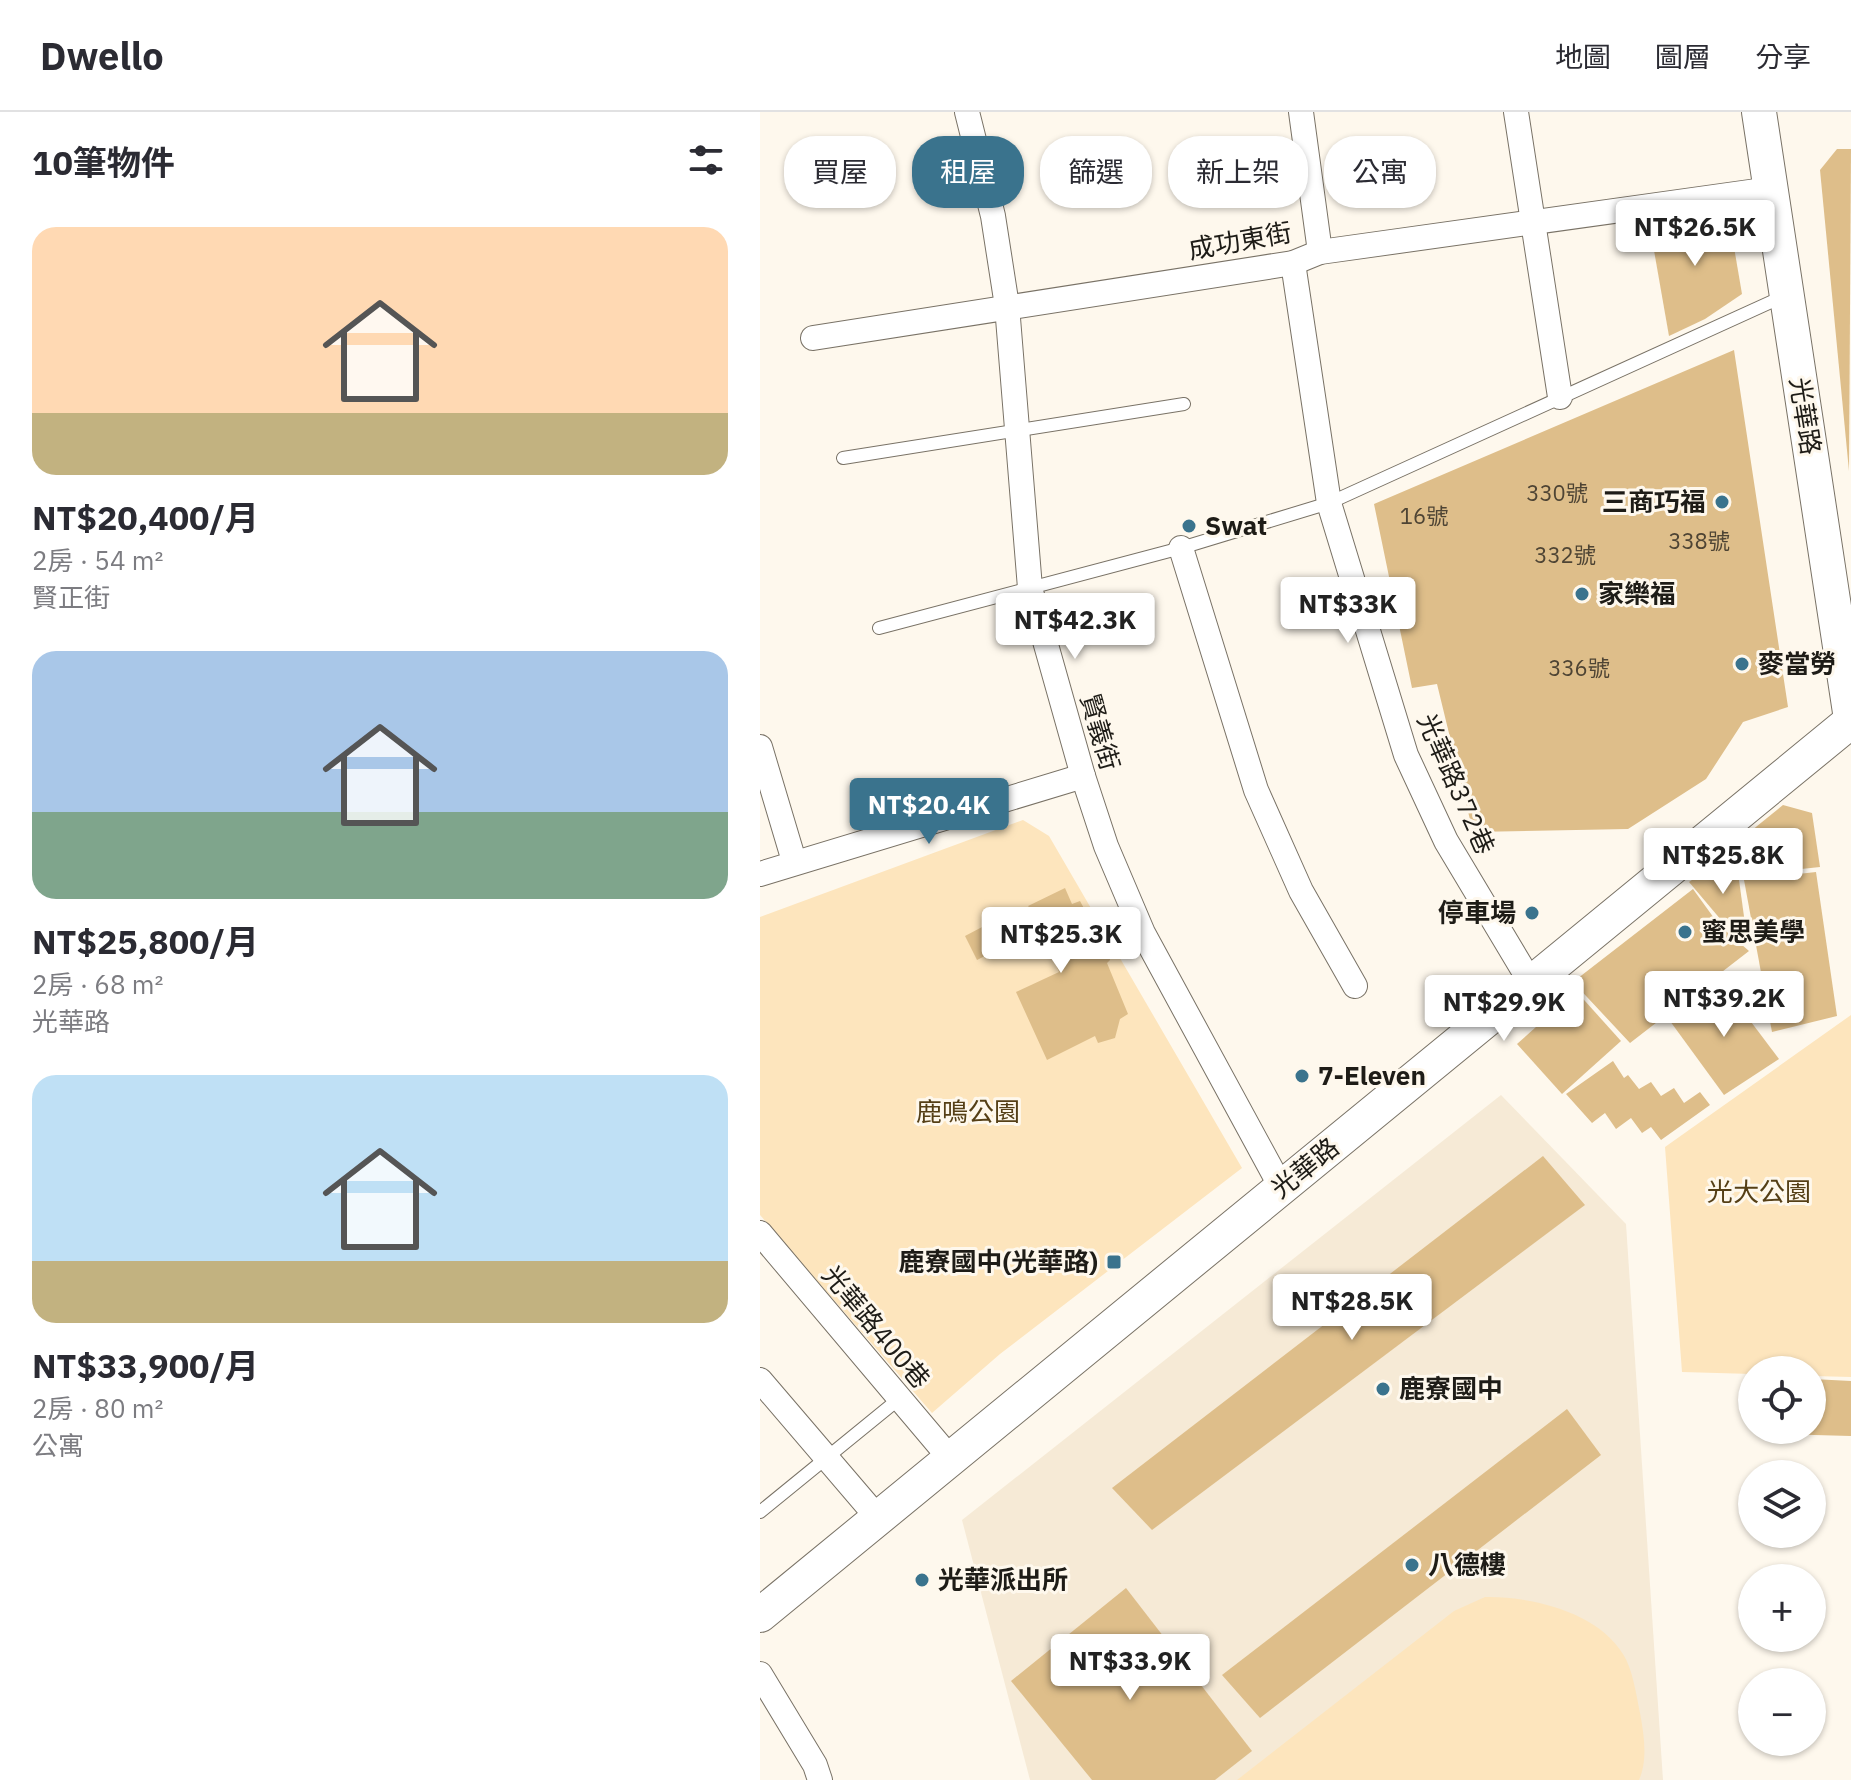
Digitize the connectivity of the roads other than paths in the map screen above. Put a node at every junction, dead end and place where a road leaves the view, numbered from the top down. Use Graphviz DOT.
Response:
graph roads {
  1 [pos="967,112"];
  2 [pos="1301,112"];
  3 [pos="1516,112"];
  4 [pos="1759,112"];
  5 [pos="1771,189"];
  6 [pos="1533,223"];
  7 [pos="1320,252"];
  8 [pos="1293,263"];
  9 [pos="1787,294"];
  10 [pos="1007,306"];
  11 [pos="813,338"];
  12 [pos="1560,397"];
  13 [pos="1184,404"];
  14 [pos="1018,430"];
  15 [pos="843,458"];
  16 [pos="1329,503"];
  17 [pos="1181,548"];
  18 [pos="1030,588"];
  19 [pos="879,628"];
  20 [pos="1851,720"];
  21 [pos="760,747"];
  22 [pos="1083,776"];
  23 [pos="794,861"];
  24 [pos="760,874"];
  25 [pos="1531,983"];
  26 [pos="1355,986"];
  27 [pos="1281,1187"];
  28 [pos="763,1244"];
  29 [pos="760,1380"];
  30 [pos="900,1398"];
  31 [pos="827,1458"];
  32 [pos="950,1458"];
  33 [pos="762,1507"];
  34 [pos="878,1518"];
  35 [pos="760,1615"];
  36 [pos="760,1674"];
  37 [pos="820,1780"];
  1 -- 10 [label="street, 賢義街"];
  2 -- 7 [label="street"];
  3 -- 6 [label="street"];
  4 -- 5 [label="street, 光華路"];
  5 -- 6 [label="street, 成功東街"];
  5 -- 9 [label="street, 光華路"];
  6 -- 7 [label="street, 成功東街"];
  6 -- 12 [label="street"];
  7 -- 8 [label="street, 成功東街"];
  8 -- 10 [label="street, 成功東街"];
  8 -- 16 [label="street, 光華路372巷"];
  9 -- 12 [label="lane"];
  9 -- 20 [label="street, 光華路"];
  10 -- 11 [label="street, 成功東街"];
  10 -- 14 [label="street, 賢義街"];
  12 -- 16 [label="lane"];
  13 -- 14 [label="lane"];
  14 -- 15 [label="lane"];
  14 -- 18 [label="street, 賢義街"];
  16 -- 17 [label="lane"];
  16 -- 25 [label="street, 光華路372巷"];
  17 -- 18 [label="lane"];
  17 -- 26 [label="street"];
  18 -- 19 [label="lane"];
  18 -- 22 [label="street, 賢義街"];
  20 -- 25 [label="street, 光華路"];
  21 -- 23 [label="street"];
  22 -- 23 [label="street"];
  22 -- 27 [label="street, 賢義街"];
  23 -- 24 [label="street"];
  25 -- 27 [label="street, 光華路"];
  27 -- 32 [label="street, 光華路"];
  28 -- 30 [label="street, 光華路400巷"];
  29 -- 31 [label="street"];
  30 -- 31 [label="lane"];
  30 -- 32 [label="street, 光華路400巷"];
  31 -- 33 [label="lane"];
  31 -- 34 [label="street"];
  32 -- 34 [label="street, 光華路"];
  34 -- 35 [label="street, 光華路"];
  36 -- 37 [label="street"];
}
